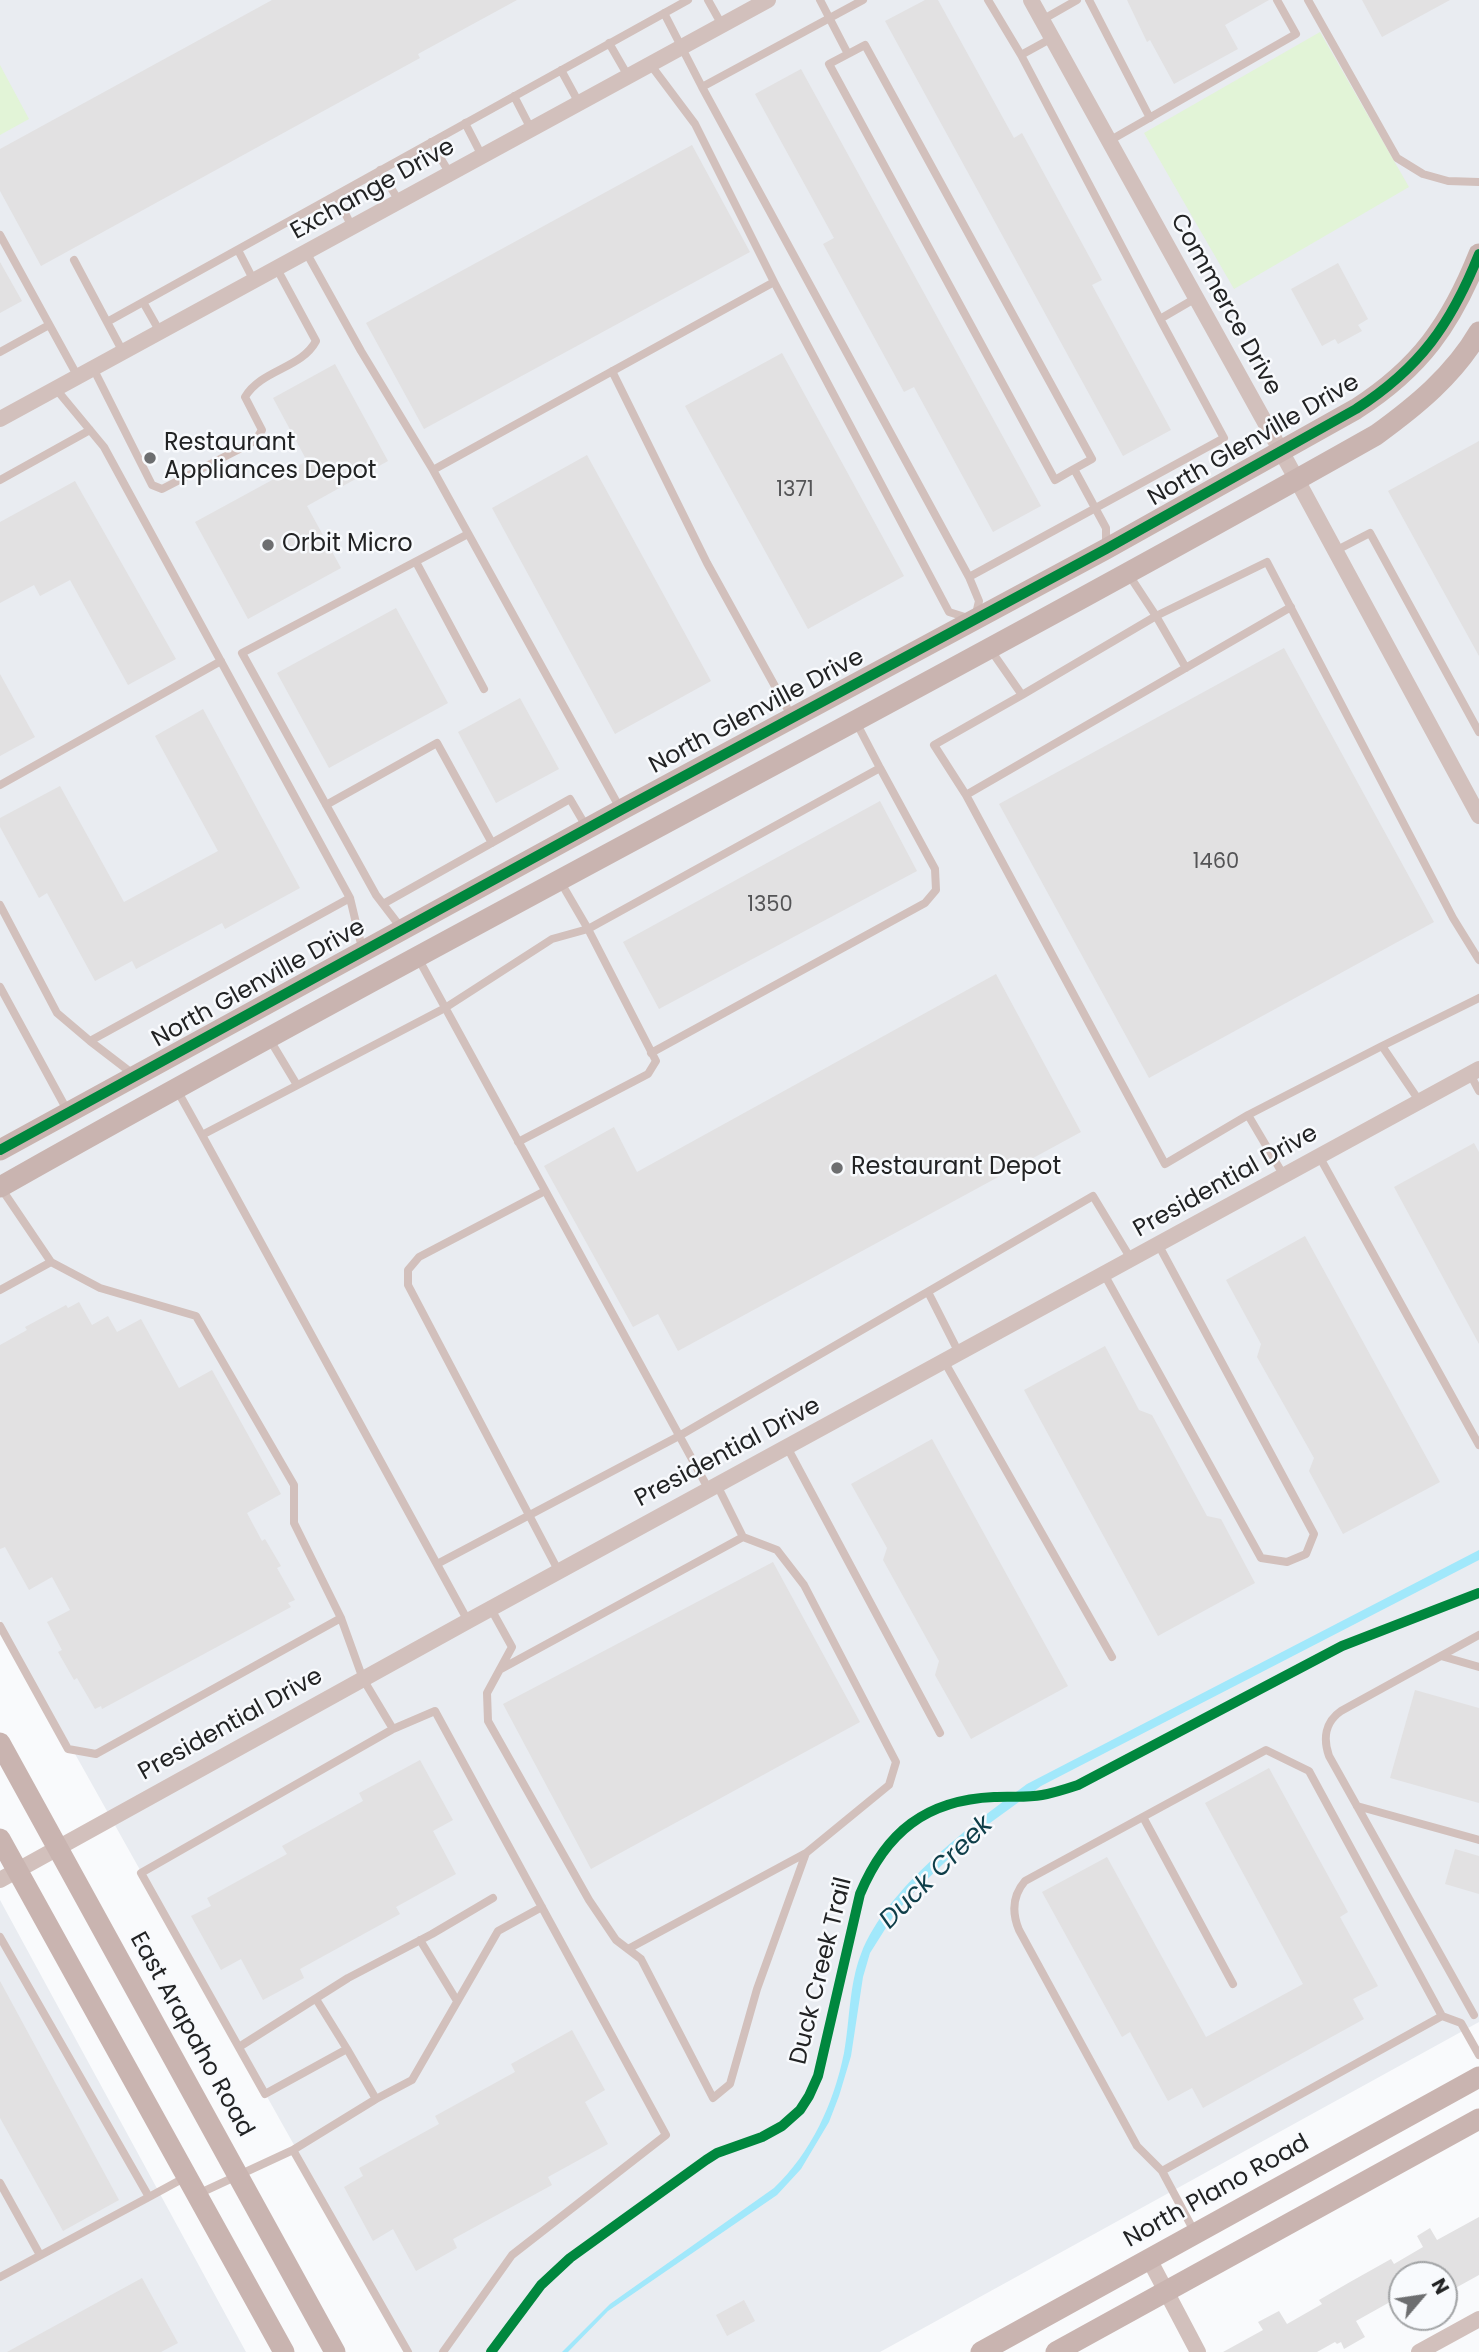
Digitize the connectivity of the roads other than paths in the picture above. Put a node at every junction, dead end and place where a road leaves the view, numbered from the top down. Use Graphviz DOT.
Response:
graph roads {
  1 [pos="688,0"];
  2 [pos="708,0"];
  3 [pos="768,0"];
  4 [pos="820,0"];
  5 [pos="863,0"];
  6 [pos="988,0"];
  7 [pos="1031,0"];
  8 [pos="1077,0"];
  9 [pos="1089,0"];
  10 [pos="1277,0"];
  11 [pos="1308,0"];
  12 [pos="664,13"];
  13 [pos="829,18"];
  14 [pos="1042,20"];
  15 [pos="722,25"];
  16 [pos="1052,38"];
  17 [pos="609,43"];
  18 [pos="681,47"];
  19 [pos="848,54"];
  20 [pos="1021,55"];
  21 [pos="650,64"];
  22 [pos="561,70"];
  23 [pos="628,76"];
  24 [pos="702,87"];
  25 [pos="514,96"];
  26 [pos="579,103"];
  27 [pos="1150,118"];
  28 [pos="465,123"];
  29 [pos="531,129"];
  30 [pos="1109,141"];
  31 [pos="431,142"];
  32 [pos="482,156"];
  33 [pos="380,170"];
  34 [pos="450,174"];
  35 [pos="1479,181"];
  36 [pos="336,195"];
  37 [pos="398,201"];
  38 [pos="352,227"];
  39 [pos="0,235"];
  40 [pos="238,250"];
  41 [pos="306,252"];
  42 [pos="1479,254"];
  43 [pos="74,260"];
  44 [pos="277,269"];
  45 [pos="254,281"];
  46 [pos="774,282"];
  47 [pos="1196,298"];
  48 [pos="143,302"];
  49 [pos="1160,319"];
  50 [pos="107,322"];
  51 [pos="49,325"];
  52 [pos="1479,331"];
  53 [pos="160,332"];
  54 [pos="0,352"];
  55 [pos="123,352"];
  56 [pos="93,368"];
  57 [pos="612,371"];
  58 [pos="78,377"];
  59 [pos="56,389"];
  60 [pos="0,419"];
  61 [pos="90,430"];
  62 [pos="1280,451"];
  63 [pos="1074,469"];
  64 [pos="433,470"];
  65 [pos="0,480"];
  66 [pos="1297,480"];
  67 [pos="1096,508"];
  68 [pos="468,534"];
  69 [pos="1106,549"];
  70 [pos="1335,551"];
  71 [pos="416,562"];
  72 [pos="1128,572"];
  73 [pos="969,577"];
  74 [pos="1088,594"];
  75 [pos="1291,607"];
  76 [pos="1156,616"];
  77 [pos="974,620"];
  78 [pos="989,648"];
  79 [pos="221,661"];
  80 [pos="1186,667"];
  81 [pos="484,689"];
  82 [pos="1023,695"];
  83 [pos="792,717"];
  84 [pos="856,721"];
  85 [pos="1479,732"];
  86 [pos="880,768"];
  87 [pos="0,785"];
  88 [pos="966,794"];
  89 [pos="326,805"];
  90 [pos="621,810"];
  91 [pos="1479,816"];
  92 [pos="587,828"];
  93 [pos="638,839"];
  94 [pos="492,843"];
  95 [pos="560,881"];
  96 [pos="351,898"];
  97 [pos="383,904"];
  98 [pos="0,905"];
  99 [pos="588,929"];
  100 [pos="403,930"];
  101 [pos="362,952"];
  102 [pos="418,958"];
  103 [pos="1479,960"];
  104 [pos="377,980"];
  105 [pos="0,987"];
  106 [pos="1479,998"];
  107 [pos="445,1008"];
  108 [pos="269,1038"];
  109 [pos="90,1041"];
  110 [pos="1382,1046"];
  111 [pos="651,1053"];
  112 [pos="1474,1072"];
  113 [pos="135,1076"];
  114 [pos="297,1085"];
  115 [pos="176,1088"];
  116 [pos="1479,1091"];
  117 [pos="1420,1102"];
  118 [pos="69,1113"];
  119 [pos="1248,1115"];
  120 [pos="202,1135"];
  121 [pos="518,1142"];
  122 [pos="0,1150"];
  123 [pos="1319,1156"];
  124 [pos="1284,1176"];
  125 [pos="0,1187"];
  126 [pos="545,1191"];
  127 [pos="1158,1244"];
  128 [pos="1131,1259"];
  129 [pos="51,1262"];
  130 [pos="1104,1274"];
  131 [pos="0,1290"];
  132 [pos="928,1292"];
  133 [pos="959,1353"];
  134 [pos="944,1361"];
  135 [pos="679,1436"];
  136 [pos="1479,1445"];
  137 [pos="788,1447"];
  138 [pos="713,1487"];
  139 [pos="528,1516"];
  140 [pos="743,1537"];
  141 [pos="437,1564"];
  142 [pos="559,1572"];
  143 [pos="491,1609"];
  144 [pos="341,1618"];
  145 [pos="468,1621"];
  146 [pos="0,1626"];
  147 [pos="1479,1635"];
  148 [pos="1441,1656"];
  149 [pos="1112,1657"];
  150 [pos="1479,1667"];
  151 [pos="501,1669"];
  152 [pos="363,1679"];
  153 [pos="393,1729"];
  154 [pos="940,1733"];
  155 [pos="0,1743"];
  156 [pos="1357,1806"];
  157 [pos="1143,1817"];
  158 [pos="0,1839"];
  159 [pos="1479,1840"];
  160 [pos="58,1846"];
  161 [pos="806,1853"];
  162 [pos="9,1875"];
  163 [pos="493,1898"];
  164 [pos="542,1906"];
  165 [pos="0,1937"];
  166 [pos="421,1940"];
  167 [pos="628,1949"];
  168 [pos="1233,1984"];
  169 [pos="316,1998"];
  170 [pos="457,2001"];
  171 [pos="1477,2014"];
  172 [pos="1442,2016"];
  173 [pos="1461,2023"];
  174 [pos="239,2047"];
  175 [pos="347,2049"];
  176 [pos="1479,2055"];
  177 [pos="1479,2077"];
  178 [pos="376,2099"];
  179 [pos="1479,2119"];
  180 [pos="293,2150"];
  181 [pos="1162,2171"];
  182 [pos="237,2175"];
  183 [pos="0,2183"];
  184 [pos="193,2185"];
  185 [pos="149,2197"];
  186 [pos="1195,2234"];
  187 [pos="40,2255"];
  188 [pos="1149,2259"];
  189 [pos="0,2277"];
  190 [pos="1166,2290"];
  191 [pos="1479,2319"];
  192 [pos="284,2352"];
  193 [pos="335,2352"];
  194 [pos="408,2352"];
  195 [pos="443,2352"];
  196 [pos="981,2352"];
  197 [pos="1056,2352"];
  198 [pos="1198,2352"];
  199 [pos="1419,2352"];
  1 -- 12 [label="lane"];
  2 -- 15 [label="lane"];
  3 -- 15 [label="street, Exchange Drive"];
  4 -- 13 [label="lane"];
  5 -- 13 [label="lane"];
  6 -- 20 [label="lane"];
  7 -- 14 [label="street, Commerce Drive"];
  8 -- 14 [label="lane"];
  9 -- 27 [label="lane"];
  10 -- 27 [label="lane"];
  11 -- 35 [label="lane"];
  12 -- 17 [label="lane"];
  12 -- 18 [label="lane"];
  13 -- 19 [label="lane"];
  13 -- 24 [label="lane"];
  14 -- 16 [label="street, Commerce Drive"];
  15 -- 18 [label="street, Exchange Drive"];
  16 -- 20 [label="lane"];
  16 -- 30 [label="street, Commerce Drive"];
  17 -- 22 [label="lane"];
  17 -- 23 [label="lane"];
  18 -- 21 [label="street, Exchange Drive"];
  18 -- 24 [label="lane"];
  19 -- 63 [label="lane"];
  19 -- 63 [label="lane"];
  20 -- 49 [label="lane"];
  21 -- 23 [label="street, Exchange Drive"];
  21 -- 46 [label="lane"];
  22 -- 25 [label="lane"];
  22 -- 26 [label="lane"];
  23 -- 26 [label="street, Exchange Drive"];
  24 -- 73 [label="lane"];
  25 -- 28 [label="lane"];
  25 -- 29 [label="lane"];
  26 -- 29 [label="street, Exchange Drive"];
  27 -- 30 [label="lane"];
  28 -- 31 [label="lane"];
  28 -- 32 [label="lane"];
  29 -- 32 [label="street, Exchange Drive"];
  30 -- 47 [label="street, Commerce Drive"];
  31 -- 33 [label="lane"];
  31 -- 34 [label="lane"];
  32 -- 34 [label="street, Exchange Drive"];
  33 -- 36 [label="lane"];
  33 -- 37 [label="lane"];
  34 -- 37 [label="street, Exchange Drive"];
  36 -- 38 [label="lane"];
  36 -- 40 [label="lane"];
  37 -- 38 [label="street, Exchange Drive"];
  38 -- 41 [label="street, Exchange Drive"];
  39 -- 51 [label="lane"];
  40 -- 45 [label="lane"];
  40 -- 48 [label="lane"];
  41 -- 44 [label="street, Exchange Drive"];
  41 -- 64 [label="lane"];
  42 -- 62 [label="street, North Glenville Drive"];
  43 -- 50 [label="lane"];
  44 -- 45 [label="street, Exchange Drive"];
  44 -- 56 [label="lane"];
  45 -- 53 [label="street, Exchange Drive"];
  46 -- 57 [label="lane"];
  46 -- 77 [label="lane"];
  47 -- 49 [label="lane"];
  47 -- 62 [label="street, Commerce Drive"];
  48 -- 50 [label="lane"];
  48 -- 53 [label="lane"];
  49 -- 67 [label="lane"];
  50 -- 55 [label="lane"];
  51 -- 54 [label="lane"];
  51 -- 58 [label="lane"];
  52 -- 66 [label="street, North Glenville Drive"];
  53 -- 55 [label="street, Exchange Drive"];
  55 -- 56 [label="street, Exchange Drive"];
  56 -- 58 [label="street, Exchange Drive"];
  57 -- 64 [label="lane"];
  57 -- 83 [label="lane"];
  58 -- 59 [label="street, Exchange Drive"];
  59 -- 60 [label="street, Exchange Drive"];
  59 -- 61 [label="lane"];
  61 -- 65 [label="lane"];
  61 -- 79 [label="lane"];
  62 -- 66 [label="street, Commerce Drive"];
  62 -- 69 [label="street, North Glenville Drive"];
  63 -- 67 [label="lane"];
  64 -- 68 [label="lane"];
  66 -- 70 [label="street, Commerce Drive"];
  66 -- 72 [label="street, North Glenville Drive"];
  67 -- 69 [label="lane"];
  67 -- 73 [label="lane"];
  68 -- 71 [label="lane"];
  68 -- 90 [label="lane"];
  69 -- 74 [label="street"];
  69 -- 77 [label="street, North Glenville Drive"];
  70 -- 85 [label="lane"];
  70 -- 91 [label="street, Commerce Drive"];
  71 -- 81 [label="lane"];
  71 -- 89 [label="lane"];
  72 -- 74 [label="street, North Glenville Drive"];
  72 -- 76 [label="lane"];
  73 -- 77 [label="lane"];
  74 -- 78 [label="street, North Glenville Drive"];
  75 -- 76 [label="lane"];
  75 -- 80 [label="lane"];
  75 -- 103 [label="lane"];
  76 -- 80 [label="lane"];
  76 -- 82 [label="lane"];
  77 -- 78 [label="street"];
  77 -- 83 [label="street, North Glenville Drive"];
  78 -- 82 [label="lane"];
  78 -- 84 [label="street, North Glenville Drive"];
  79 -- 87 [label="lane"];
  79 -- 96 [label="lane"];
  80 -- 88 [label="lane"];
  82 -- 88 [label="lane"];
  83 -- 90 [label="street, North Glenville Drive"];
  84 -- 86 [label="lane"];
  84 -- 93 [label="street, North Glenville Drive"];
  86 -- 99 [label="lane"];
  86 -- 111 [label="lane"];
  88 -- 119 [label="lane"];
  89 -- 94 [label="lane"];
  89 -- 97 [label="lane"];
  90 -- 92 [label="street, North Glenville Drive"];
  90 -- 93 [label="street"];
  92 -- 94 [label="lane"];
  92 -- 100 [label="street, North Glenville Drive"];
  93 -- 95 [label="street, North Glenville Drive"];
  94 -- 97 [label="lane"];
  95 -- 99 [label="lane"];
  95 -- 102 [label="street, North Glenville Drive"];
  96 -- 101 [label="lane"];
  96 -- 109 [label="lane"];
  97 -- 100 [label="lane"];
  98 -- 109 [label="lane"];
  99 -- 107 [label="lane"];
  99 -- 111 [label="lane"];
  100 -- 101 [label="street, North Glenville Drive"];
  100 -- 102 [label="street"];
  101 -- 104 [label="street"];
  101 -- 113 [label="street, North Glenville Drive"];
  102 -- 104 [label="street, North Glenville Drive"];
  102 -- 107 [label="lane"];
  104 -- 108 [label="street, North Glenville Drive"];
  105 -- 118 [label="lane"];
  106 -- 110 [label="lane"];
  107 -- 114 [label="lane"];
  107 -- 121 [label="lane"];
  108 -- 114 [label="lane"];
  108 -- 115 [label="street, North Glenville Drive"];
  109 -- 113 [label="lane"];
  110 -- 117 [label="lane"];
  110 -- 119 [label="lane"];
  111 -- 121 [label="lane"];
  112 -- 116 [label="lane"];
  112 -- 117 [label="street, Presidential Drive"];
  113 -- 118 [label="street, North Glenville Drive"];
  114 -- 120 [label="lane"];
  115 -- 120 [label="lane"];
  115 -- 125 [label="street, North Glenville Drive"];
  117 -- 123 [label="street, Presidential Drive"];
  118 -- 122 [label="street, North Glenville Drive"];
  119 -- 124 [label="lane"];
  120 -- 141 [label="lane"];
  121 -- 126 [label="lane"];
  123 -- 124 [label="street, Presidential Drive"];
  123 -- 136 [label="lane"];
  124 -- 127 [label="street, Presidential Drive"];
  125 -- 129 [label="lane"];
  126 -- 135 [label="lane"];
  126 -- 139 [label="lane"];
  127 -- 128 [label="street, Presidential Drive"];
  127 -- 130 [label="lane"];
  128 -- 130 [label="street, Presidential Drive"];
  128 -- 132 [label="lane"];
  129 -- 131 [label="lane"];
  129 -- 144 [label="lane"];
  130 -- 133 [label="street, Presidential Drive"];
  132 -- 133 [label="lane"];
  132 -- 135 [label="lane"];
  133 -- 134 [label="street, Presidential Drive"];
  134 -- 137 [label="street, Presidential Drive"];
  134 -- 149 [label="lane"];
  135 -- 138 [label="lane"];
  135 -- 139 [label="lane"];
  137 -- 138 [label="street, Presidential Drive"];
  137 -- 154 [label="lane"];
  138 -- 140 [label="lane"];
  138 -- 142 [label="street, Presidential Drive"];
  139 -- 141 [label="lane"];
  139 -- 142 [label="lane"];
  140 -- 151 [label="lane"];
  140 -- 161 [label="lane"];
  141 -- 145 [label="lane"];
  142 -- 143 [label="street, Presidential Drive"];
  143 -- 145 [label="street, Presidential Drive"];
  143 -- 151 [label="lane"];
  144 -- 146 [label="lane"];
  144 -- 152 [label="lane"];
  145 -- 152 [label="street, Presidential Drive"];
  147 -- 148 [label="lane"];
  148 -- 150 [label="lane"];
  148 -- 156 [label="lane"];
  151 -- 167 [label="lane"];
  152 -- 153 [label="lane"];
  152 -- 160 [label="street, Presidential Drive"];
  153 -- 164 [label="lane"];
  153 -- 174 [label="lane"];
  155 -- 160 [label="street, East Arapaho Road"];
  156 -- 159 [label="lane"];
  156 -- 171 [label="lane"];
  157 -- 168 [label="lane"];
  157 -- 172 [label="lane"];
  157 -- 181 [label="lane"];
  158 -- 162 [label="street"];
  160 -- 162 [label="street, Presidential Drive"];
  160 -- 182 [label="street, East Arapaho Road"];
  161 -- 167 [label="lane"];
  161 -- 167 [label="lane"];
  162 -- 184 [label="street"];
  163 -- 166 [label="lane"];
  164 -- 170 [label="lane"];
  164 -- 195 [label="lane"];
  165 -- 185 [label="lane"];
  166 -- 169 [label="lane"];
  166 -- 170 [label="lane"];
  169 -- 174 [label="lane"];
  169 -- 175 [label="lane"];
  170 -- 178 [label="lane"];
  171 -- 173 [label="lane"];
  172 -- 173 [label="lane"];
  172 -- 181 [label="lane"];
  173 -- 176 [label="lane"];
  174 -- 175 [label="lane"];
  175 -- 178 [label="lane"];
  177 -- 186 [label="street, North Plano Road"];
  178 -- 180 [label="lane"];
  179 -- 190 [label="street"];
  180 -- 182 [label="lane"];
  180 -- 194 [label="lane"];
  181 -- 186 [label="lane"];
  182 -- 184 [label="lane"];
  182 -- 193 [label="street, East Arapaho Road"];
  183 -- 187 [label="lane"];
  184 -- 185 [label="lane"];
  184 -- 192 [label="street"];
  185 -- 187 [label="lane"];
  186 -- 188 [label="street, North Plano Road"];
  187 -- 189 [label="lane"];
  188 -- 190 [label="street"];
  188 -- 196 [label="street, North Plano Road"];
  190 -- 197 [label="street"];
  190 -- 198 [label="street"];
  191 -- 199 [label="street"];
}
